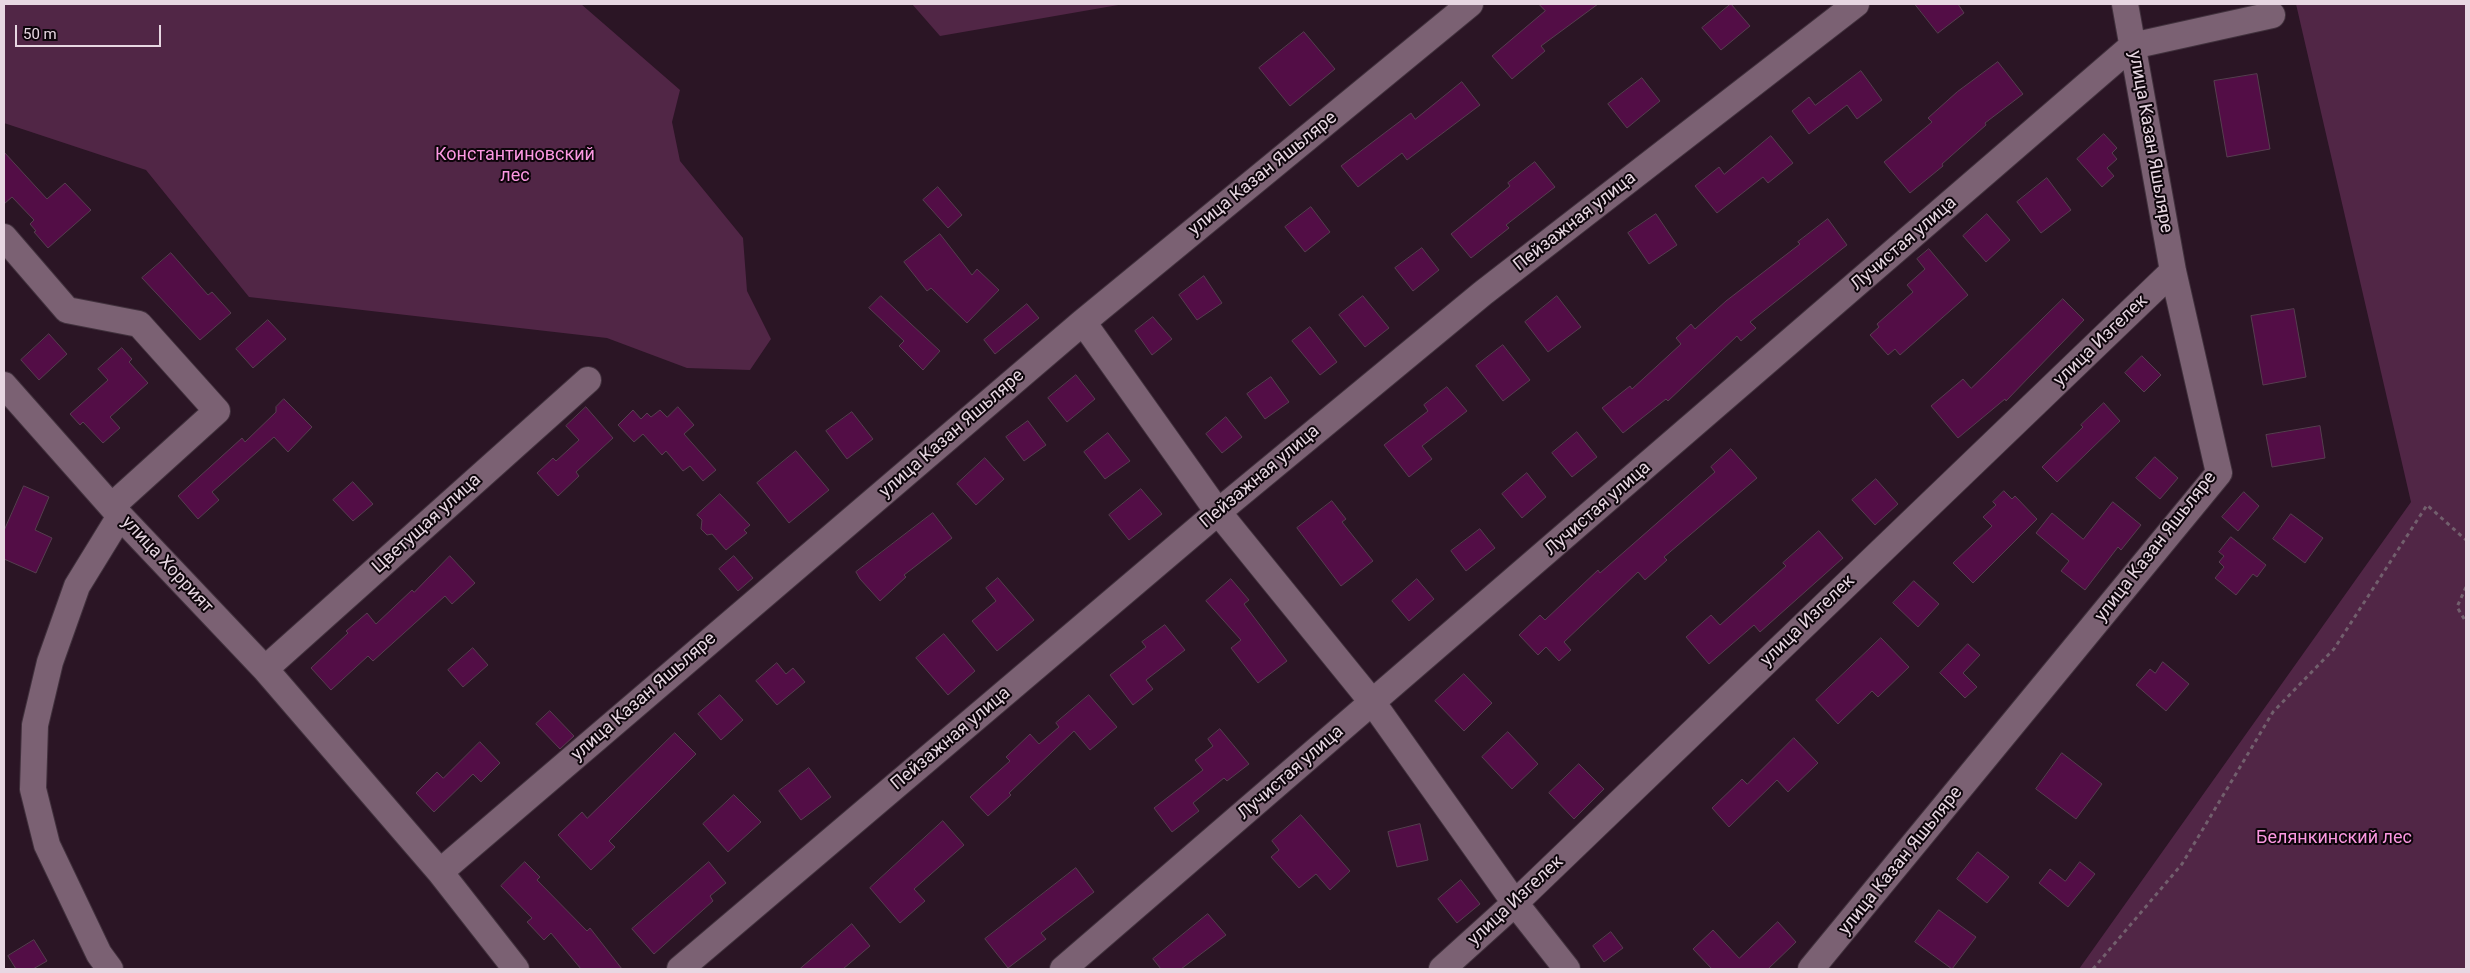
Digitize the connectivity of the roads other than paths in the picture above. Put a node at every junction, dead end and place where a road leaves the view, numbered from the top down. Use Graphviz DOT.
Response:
graph roads {
  1 [pos="1470,4"];
  2 [pos="1856,4"];
  3 [pos="2125,4"];
  4 [pos="2272,15"];
  5 [pos="2132,46"];
  6 [pos="4,237"];
  7 [pos="2173,271"];
  8 [pos="1084,322"];
  9 [pos="588,380"];
  10 [pos="4,385"];
  11 [pos="116,511"];
  12 [pos="1218,512"];
  13 [pos="265,669"];
  14 [pos="1373,703"];
  15 [pos="440,872"];
  16 [pos="1515,903"];
  17 [pos="110,969"];
  18 [pos="516,969"];
  19 [pos="680,969"];
  20 [pos="1062,969"];
  21 [pos="1442,969"];
  22 [pos="1567,969"];
  23 [pos="1811,969"];
  1 -- 8 [label="street, улица Казан Яшьляре"];
  2 -- 12 [label="street, Пейзажная улица"];
  3 -- 5 [label="street, улица Казан Яшьляре"];
  4 -- 5 [label="street"];
  5 -- 7 [label="street, улица Казан Яшьляре"];
  5 -- 14 [label="street, Лучистая улица"];
  6 -- 11 [label="street"];
  7 -- 16 [label="street, улица Изгелек"];
  7 -- 23 [label="street, улица Казан Яшьляре"];
  8 -- 12 [label="street"];
  8 -- 15 [label="street, улица Казан Яшьляре"];
  9 -- 13 [label="street, Цветущая улица"];
  10 -- 11 [label="street, улица Хоррият"];
  11 -- 13 [label="street, улица Хоррият"];
  11 -- 17 [label="street"];
  12 -- 14 [label="street"];
  12 -- 19 [label="street, Пейзажная улица"];
  13 -- 15 [label="street, улица Хоррият"];
  14 -- 16 [label="street"];
  14 -- 20 [label="street, Лучистая улица"];
  15 -- 18 [label="street"];
  16 -- 21 [label="street, улица Изгелек"];
  16 -- 22 [label="street"];
}
